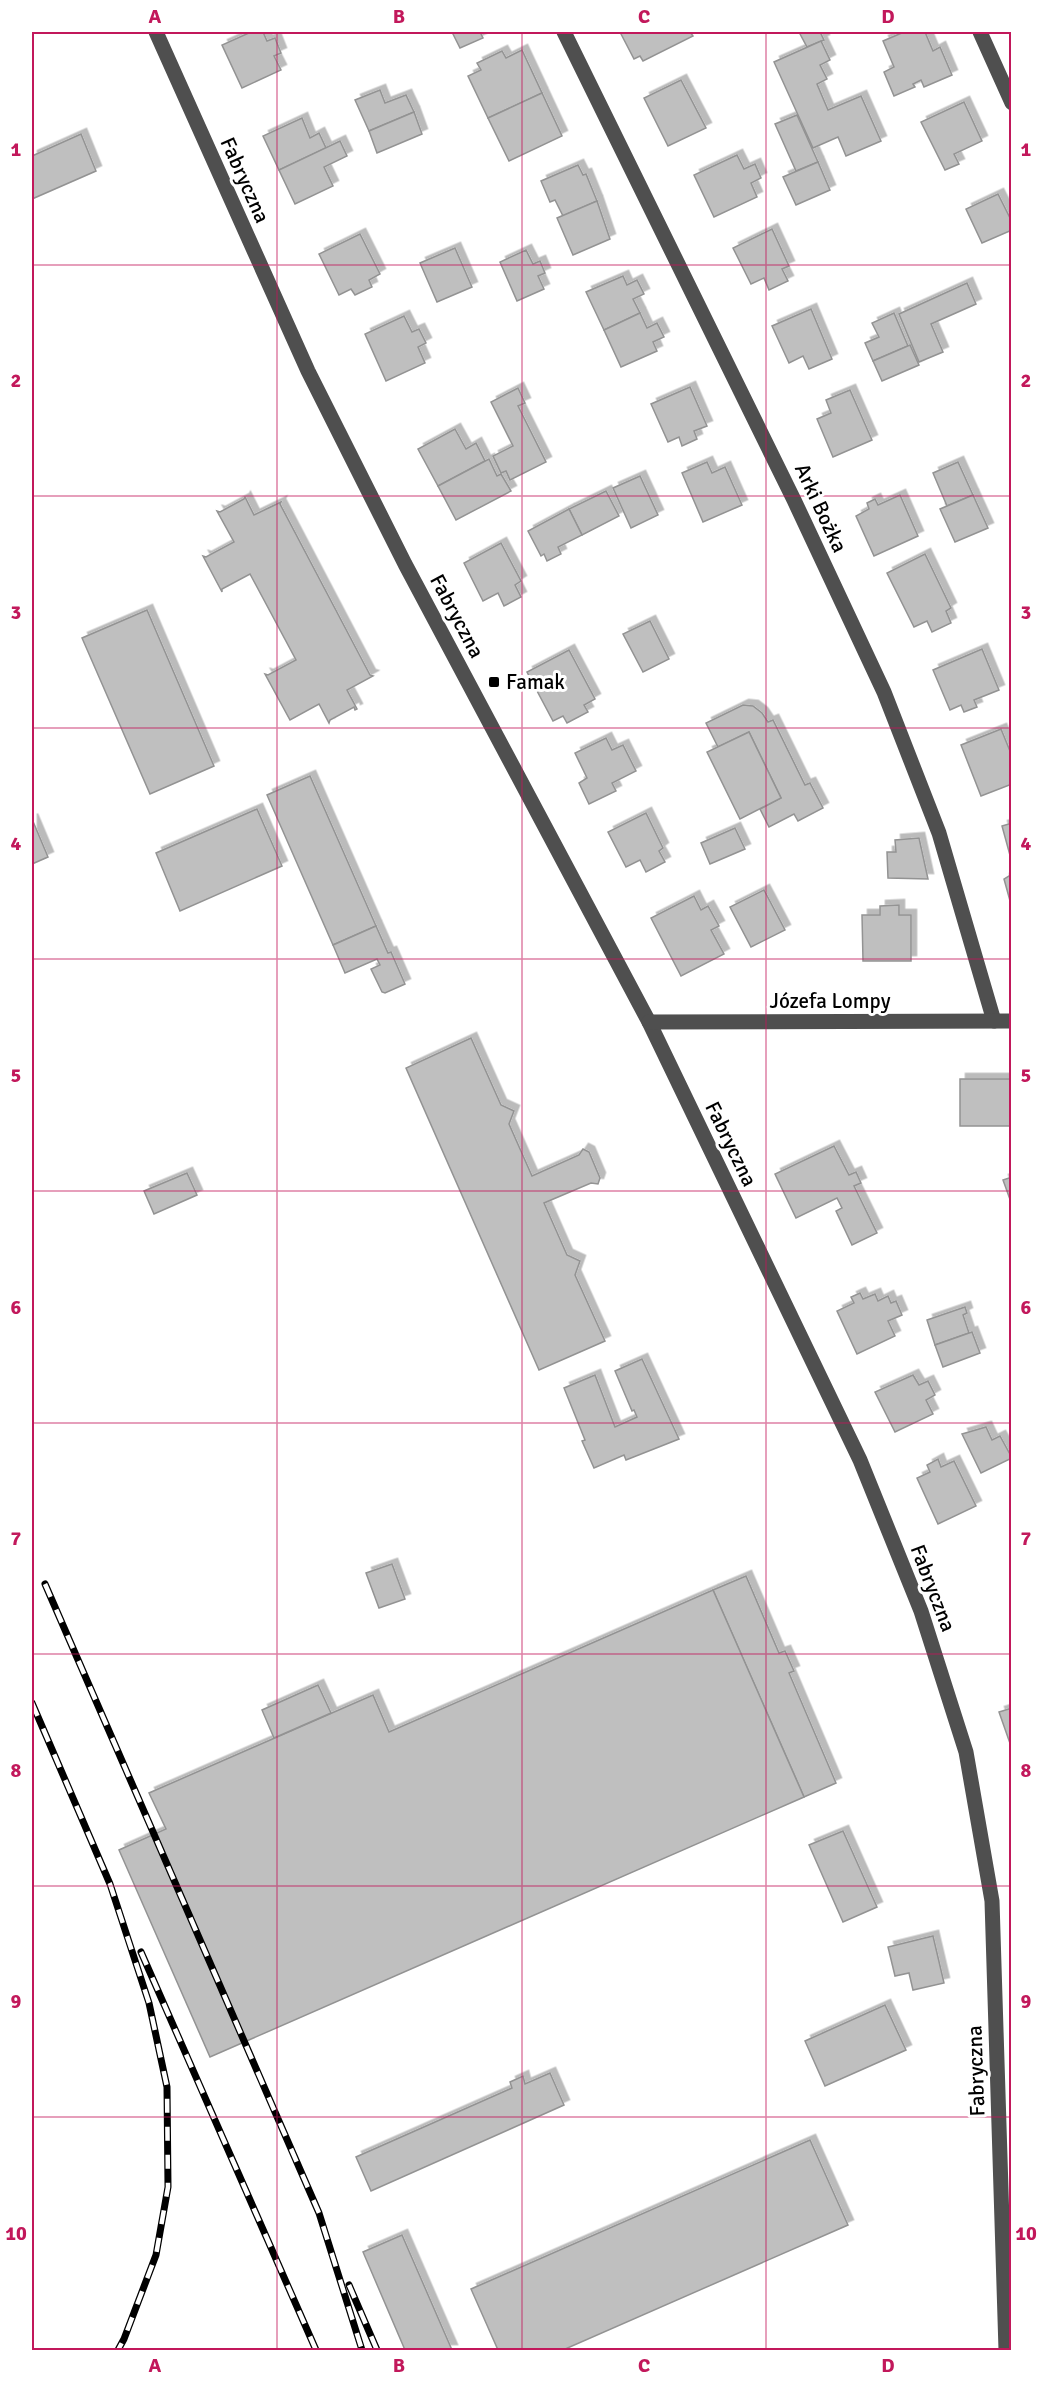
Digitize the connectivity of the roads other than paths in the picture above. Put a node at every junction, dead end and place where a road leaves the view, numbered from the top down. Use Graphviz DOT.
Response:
graph roads {
  1 [pos="156,32"];
  2 [pos="564,32"];
  3 [pos="980,32"];
  4 [pos="1011,103"];
  5 [pos="994,1021"];
  6 [pos="1011,1021"];
  7 [pos="649,1023"];
  8 [pos="1006,2350"];
  1 -- 7 [label="street, Fabryczna"];
  2 -- 5 [label="street, Arki Bożka"];
  3 -- 4 [label="street"];
  5 -- 6 [label="street, Józefa Lompy"];
  5 -- 7 [label="street, Józefa Lompy"];
  7 -- 8 [label="street, Fabryczna"];
}
